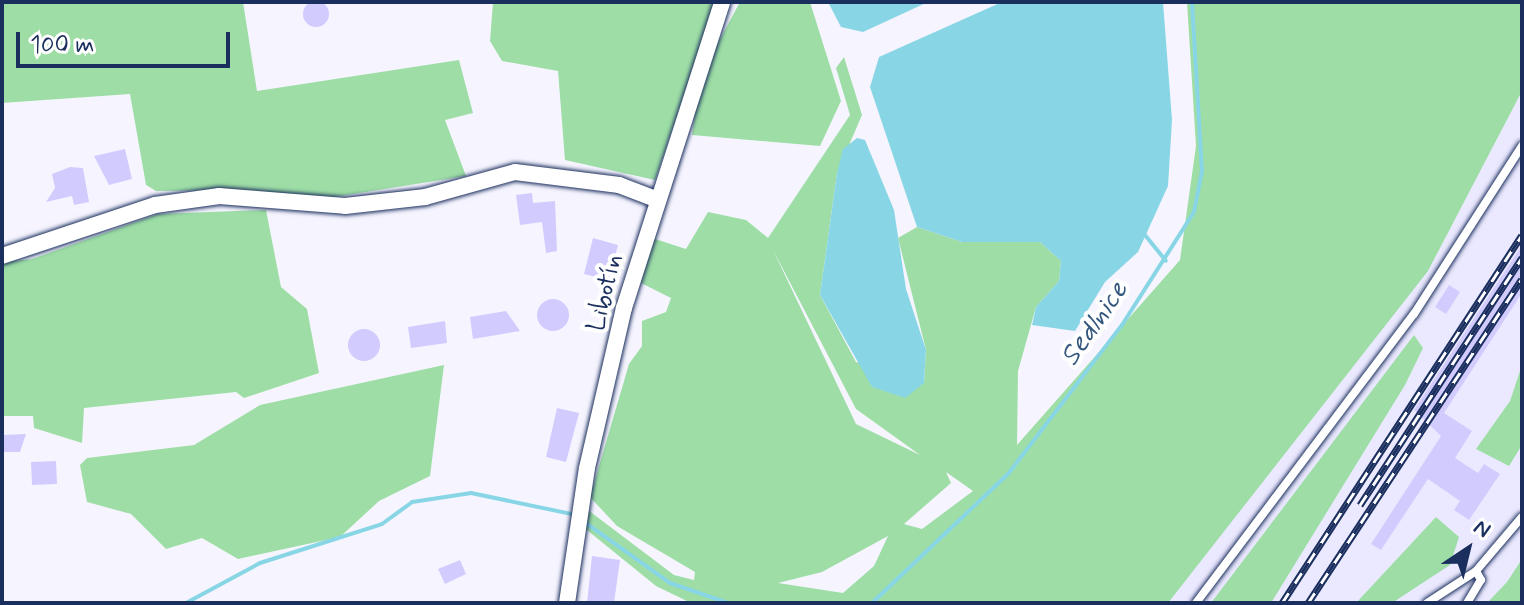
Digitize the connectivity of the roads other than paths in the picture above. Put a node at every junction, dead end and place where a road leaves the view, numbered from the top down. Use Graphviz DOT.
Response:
graph roads {
  1 [pos="722,2"];
  2 [pos="1522,146"];
  3 [pos="658,200"];
  4 [pos="2,256"];
  5 [pos="1522,517"];
  6 [pos="1476,571"];
  7 [pos="567,603"];
  8 [pos="1196,603"];
  9 [pos="1427,603"];
  10 [pos="1467,603"];
  1 -- 3 [label="street, Libotín"];
  2 -- 8 [label="lane"];
  3 -- 4 [label="street"];
  3 -- 7 [label="street, Libotín"];
  5 -- 6 [label="lane"];
  6 -- 9 [label="lane"];
  6 -- 10 [label="lane"];
}
